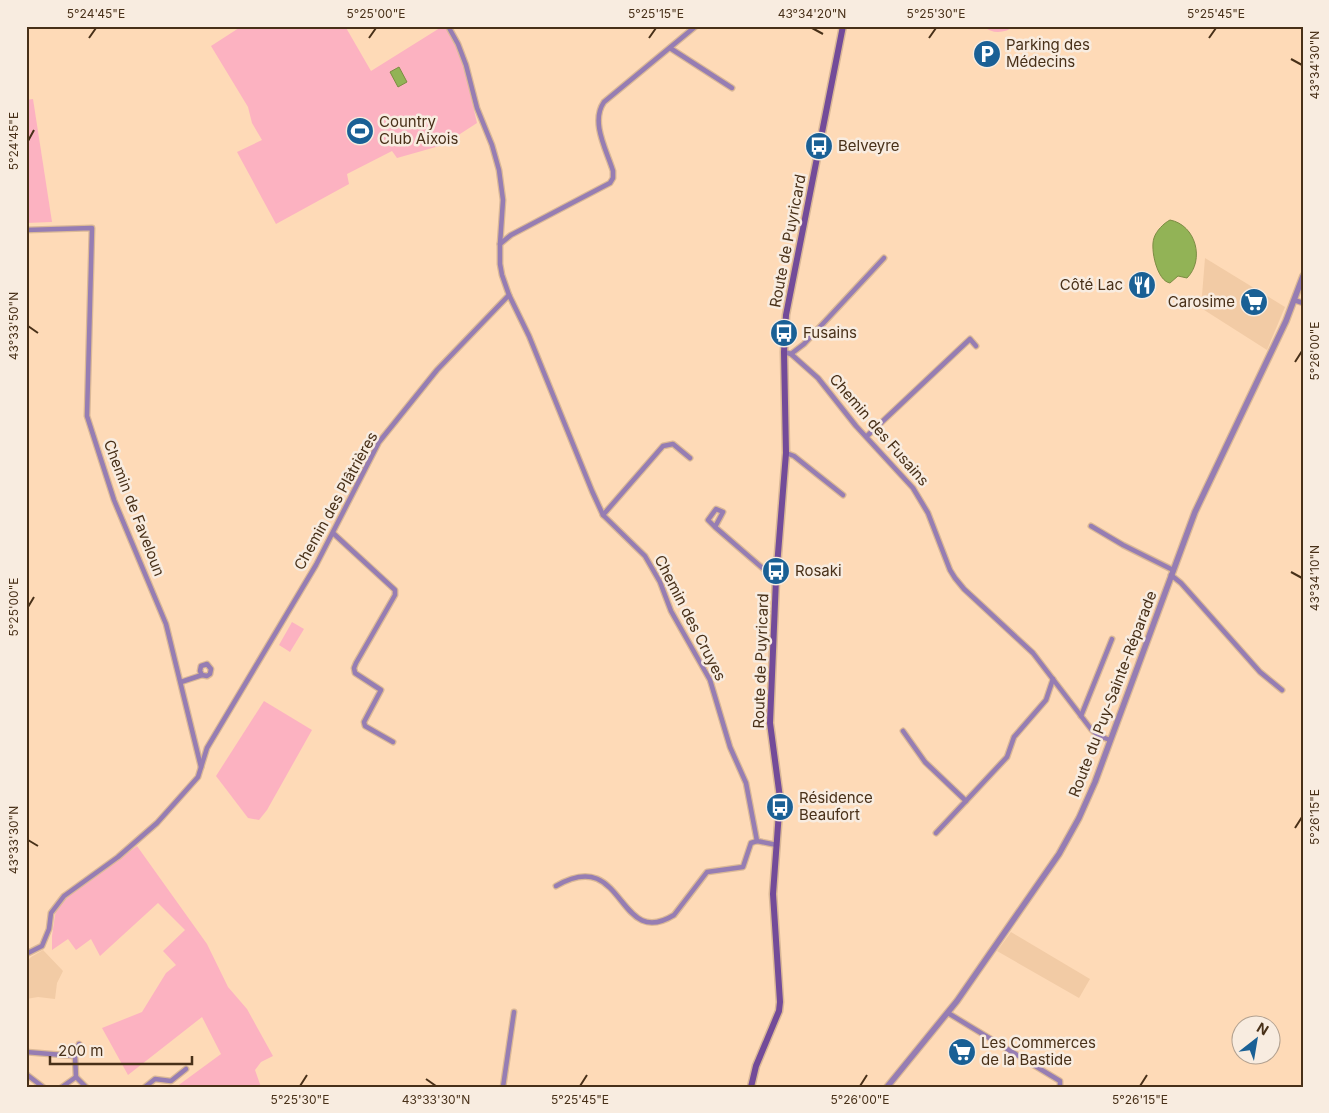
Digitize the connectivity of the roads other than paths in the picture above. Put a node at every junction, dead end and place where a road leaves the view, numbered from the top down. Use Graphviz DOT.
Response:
graph roads {
  1 [pos="448,26"];
  2 [pos="696,26"];
  3 [pos="843,26"];
  4 [pos="670,48"];
  5 [pos="732,88"];
  6 [pos="26,230"];
  7 [pos="500,244"];
  8 [pos="884,258"];
  9 [pos="1303,276"];
  10 [pos="509,295"];
  11 [pos="1294,300"];
  12 [pos="1303,303"];
  13 [pos="976,346"];
  14 [pos="787,353"];
  15 [pos="867,436"];
  16 [pos="786,453"];
  17 [pos="690,458"];
  18 [pos="843,496"];
  19 [pos="604,515"];
  20 [pos="1092,526"];
  21 [pos="715,527"];
  22 [pos="333,533"];
  23 [pos="1172,572"];
  24 [pos="776,579"];
  25 [pos="1112,639"];
  26 [pos="202,675"];
  27 [pos="1053,679"];
  28 [pos="181,682"];
  29 [pos="1282,690"];
  30 [pos="1081,716"];
  31 [pos="903,731"];
  32 [pos="1110,740"];
  33 [pos="393,742"];
  34 [pos="201,767"];
  35 [pos="966,801"];
  36 [pos="936,833"];
  37 [pos="757,841"];
  38 [pos="777,845"];
  39 [pos="556,886"];
  40 [pos="26,954"];
  41 [pos="514,1012"];
  42 [pos="948,1013"];
  43 [pos="79,1044"];
  44 [pos="26,1052"];
  45 [pos="75,1056"];
  46 [pos="186,1069"];
  47 [pos="26,1074"];
  48 [pos="76,1077"];
  49 [pos="43,1087"];
  50 [pos="62,1087"];
  51 [pos="86,1087"];
  52 [pos="145,1087"];
  53 [pos="503,1087"];
  54 [pos="751,1087"];
  55 [pos="887,1087"];
  56 [pos="1060,1087"];
  1 -- 7 [label="street"];
  2 -- 4 [label="street"];
  3 -- 14 [label="main road, Route de Puyricard"];
  4 -- 5 [label="street"];
  4 -- 7 [label="street"];
  6 -- 28 [label="street, Chemin de Faveloun"];
  7 -- 10 [label="street"];
  8 -- 14 [label="street"];
  9 -- 11 [label="street, Route du Puy-Sainte-Réparade"];
  10 -- 19 [label="street, Chemin des Cruyes"];
  10 -- 22 [label="street, Chemin des Plâtrières"];
  11 -- 12 [label="street"];
  11 -- 23 [label="street, Route du Puy-Sainte-Réparade"];
  13 -- 15 [label="street"];
  14 -- 15 [label="street, Chemin des Fusains"];
  14 -- 16 [label="main road, Route de Puyricard"];
  15 -- 27 [label="street, Chemin des Fusains"];
  16 -- 18 [label="street"];
  16 -- 24 [label="main road, Route de Puyricard"];
  17 -- 19 [label="street"];
  19 -- 37 [label="street, Chemin des Cruyes"];
  20 -- 23 [label="street"];
  21 -- 24 [label="street"];
  22 -- 33 [label="street"];
  22 -- 34 [label="street, Chemin des Plâtrières"];
  23 -- 29 [label="street"];
  23 -- 32 [label="street, Route du Puy-Sainte-Réparade"];
  24 -- 38 [label="main road, Route de Puyricard"];
  25 -- 30 [label="street"];
  26 -- 28 [label="street"];
  27 -- 30 [label="street, Chemin des Fusains"];
  27 -- 35 [label="street"];
  28 -- 34 [label="street, Chemin de Faveloun"];
  30 -- 32 [label="street, Chemin des Fusains"];
  31 -- 35 [label="street"];
  32 -- 42 [label="street, Route du Puy-Sainte-Réparade"];
  34 -- 40 [label="street, Chemin des Plâtrières"];
  35 -- 36 [label="street"];
  37 -- 38 [label="street"];
  37 -- 39 [label="street"];
  38 -- 54 [label="main road, Route de Puyricard"];
  41 -- 53 [label="street"];
  42 -- 55 [label="street, Route du Puy-Sainte-Réparade"];
  42 -- 56 [label="street"];
  43 -- 45 [label="street"];
  44 -- 45 [label="street"];
  45 -- 48 [label="street"];
  46 -- 52 [label="street"];
  47 -- 49 [label="street"];
  48 -- 50 [label="street"];
  48 -- 51 [label="street"];
}
